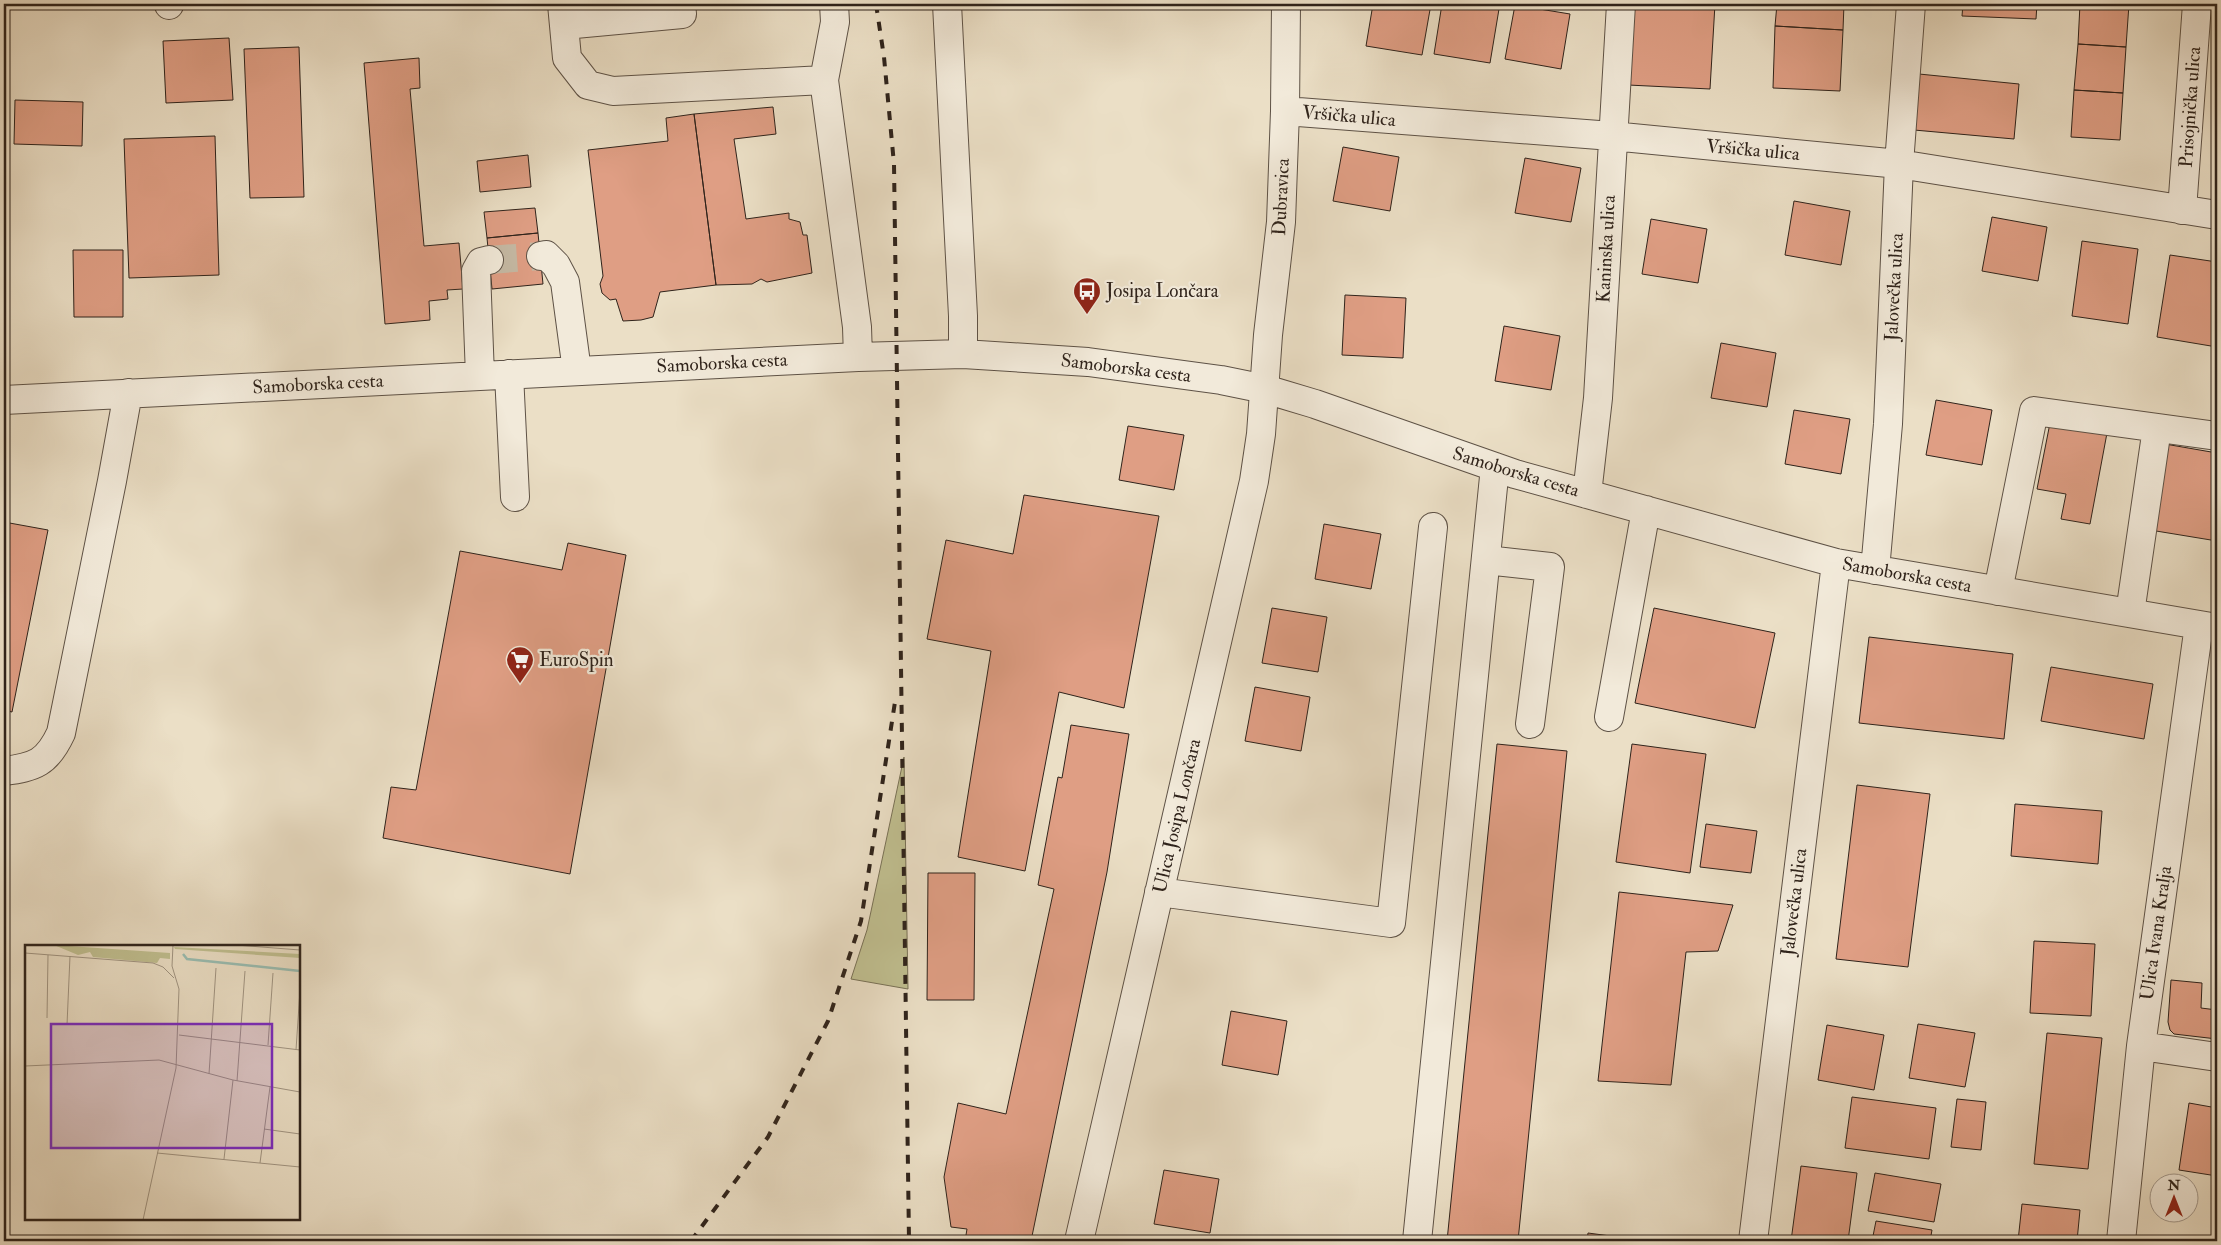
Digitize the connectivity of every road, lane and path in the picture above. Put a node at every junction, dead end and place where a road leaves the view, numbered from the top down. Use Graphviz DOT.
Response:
graph roads {
  1 [pos="681,4"];
  2 [pos="834,4"];
  3 [pos="947,4"];
  4 [pos="1286,4"];
  5 [pos="1621,4"];
  6 [pos="1911,4"];
  7 [pos="2197,4"];
  8 [pos="563,14"];
  9 [pos="824,80"];
  10 [pos="1285,111"];
  11 [pos="1612,136"];
  12 [pos="1900,164"];
  13 [pos="2182,210"];
  14 [pos="2217,215"];
  15 [pos="540,256"];
  16 [pos="489,260"];
  17 [pos="963,354"];
  18 [pos="858,357"];
  19 [pos="577,371"];
  20 [pos="509,374"];
  21 [pos="480,376"];
  22 [pos="1265,389"];
  23 [pos="128,394"];
  24 [pos="4,400"];
  25 [pos="2157,428"];
  26 [pos="2217,436"];
  27 [pos="1495,467"];
  28 [pos="1588,494"];
  29 [pos="515,496"];
  30 [pos="1646,510"];
  31 [pos="1433,527"];
  32 [pos="1486,560"];
  33 [pos="1836,563"];
  34 [pos="1874,570"];
  35 [pos="1998,591"];
  36 [pos="2130,612"];
  37 [pos="2208,627"];
  38 [pos="1608,718"];
  39 [pos="1530,724"];
  40 [pos="4,770"];
  41 [pos="1159,892"];
  42 [pos="2141,1046"];
  43 [pos="2217,1057"];
  44 [pos="1079,1241"];
  45 [pos="1418,1241"];
  46 [pos="1753,1241"];
  47 [pos="2121,1241"];
  1 -- 8 [label="street"];
  2 -- 9 [label="street"];
  3 -- 17 [label="street"];
  4 -- 10 [label="street, Dubravica"];
  5 -- 11 [label="street, Kaninska ulica"];
  6 -- 12 [label="street, Jalovečka ulica"];
  7 -- 13 [label="street, Prisojnička ulica"];
  8 -- 9 [label="street"];
  9 -- 18 [label="street"];
  10 -- 11 [label="street, Vršička ulica"];
  10 -- 22 [label="street, Dubravica"];
  11 -- 12 [label="street, Vršička ulica"];
  11 -- 28 [label="street, Kaninska ulica"];
  12 -- 13 [label="street, Vršička ulica"];
  12 -- 34 [label="street, Jalovečka ulica"];
  13 -- 14 [label="street, Vršička ulica"];
  15 -- 19 [label="street"];
  16 -- 21 [label="street"];
  17 -- 18 [label="street, Samoborska cesta"];
  17 -- 22 [label="street, Samoborska cesta"];
  18 -- 19 [label="street, Samoborska cesta"];
  19 -- 20 [label="street, Samoborska cesta"];
  20 -- 21 [label="street, Samoborska cesta"];
  20 -- 29 [label="street"];
  21 -- 23 [label="street, Samoborska cesta"];
  22 -- 27 [label="street, Samoborska cesta"];
  22 -- 41 [label="street, Ulica Josipa Lončara"];
  23 -- 24 [label="street, Samoborska cesta"];
  23 -- 40 [label="street"];
  25 -- 26 [label="street"];
  25 -- 35 [label="street"];
  25 -- 36 [label="street"];
  27 -- 28 [label="street, Samoborska cesta"];
  27 -- 32 [label="street"];
  28 -- 30 [label="street, Samoborska cesta"];
  30 -- 33 [label="street, Samoborska cesta"];
  30 -- 38 [label="street"];
  31 -- 41 [label="street"];
  32 -- 39 [label="street"];
  32 -- 45 [label="street"];
  33 -- 34 [label="street, Samoborska cesta"];
  33 -- 46 [label="street, Jalovečka ulica"];
  34 -- 35 [label="street, Samoborska cesta"];
  35 -- 36 [label="street, Samoborska cesta"];
  36 -- 37 [label="street, Samoborska cesta"];
  37 -- 42 [label="street, Ulica Ivana Kralja"];
  41 -- 44 [label="street, Ulica Josipa Lončara"];
  42 -- 43 [label="street"];
  42 -- 47 [label="street, Ulica Ivana Kralja"];
}
